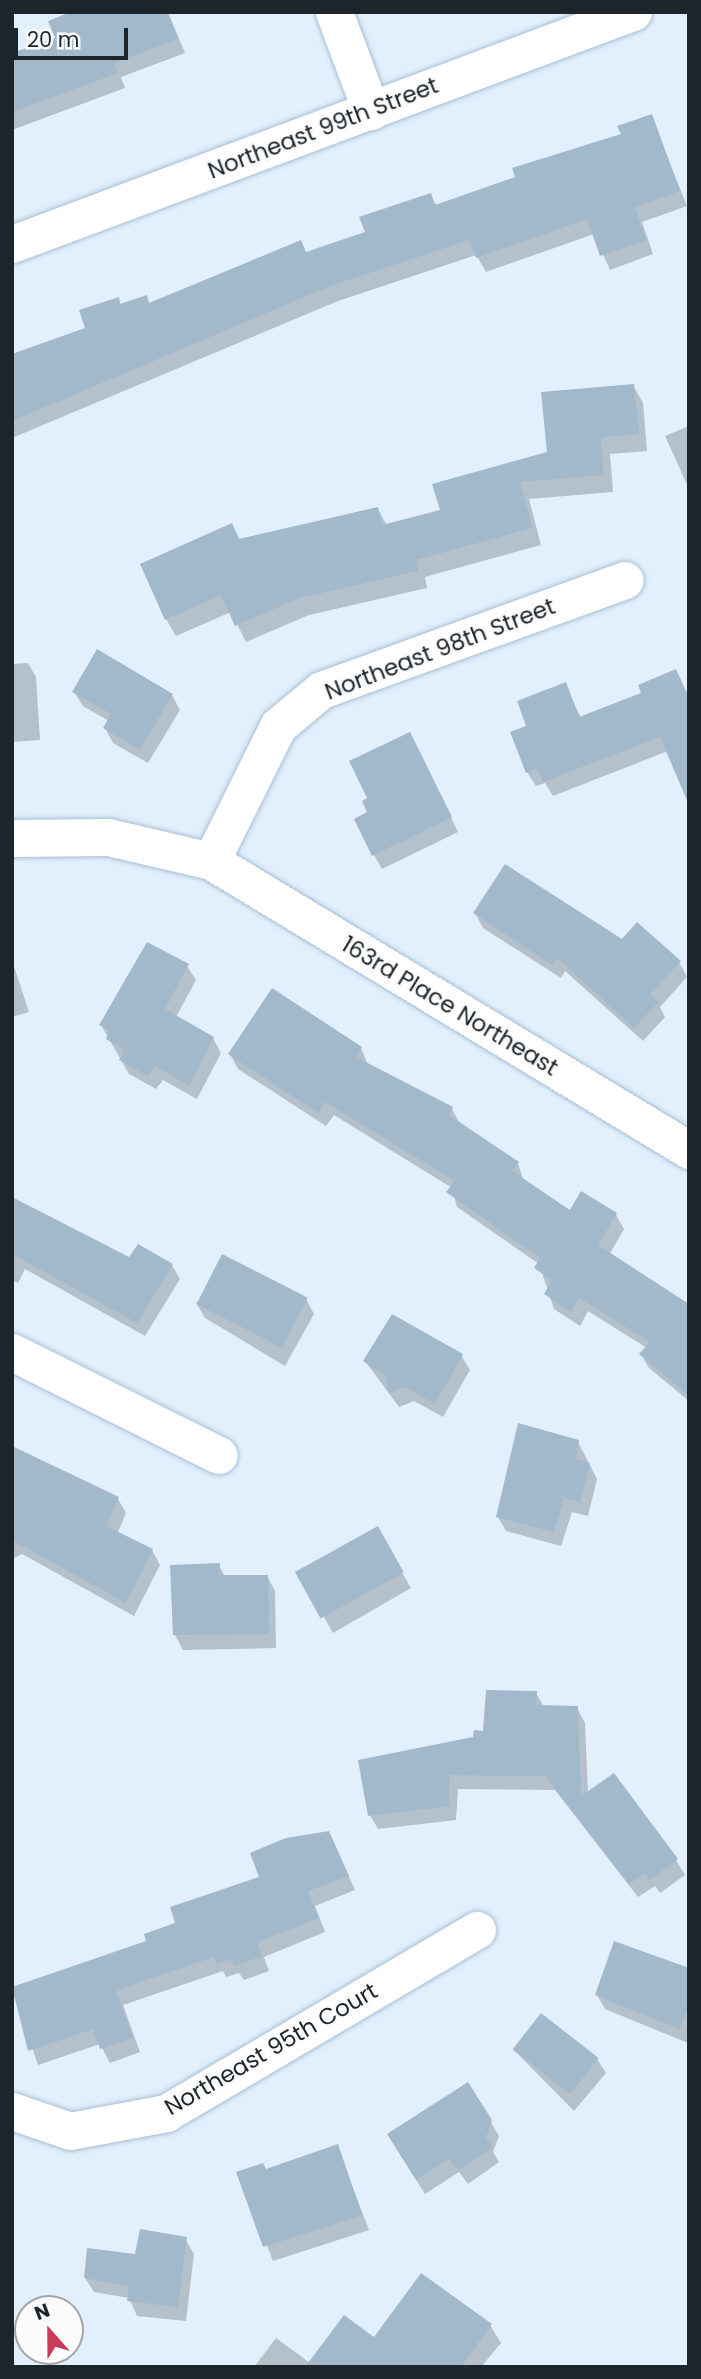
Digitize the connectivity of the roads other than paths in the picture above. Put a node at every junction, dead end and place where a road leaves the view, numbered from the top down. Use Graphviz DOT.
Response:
graph roads {
  1 [pos="334,12"];
  2 [pos="633,12"];
  3 [pos="371,111"];
  4 [pos="12,244"];
  5 [pos="625,580"];
  6 [pos="12,838"];
  7 [pos="211,861"];
  8 [pos="689,1150"];
  9 [pos="12,1352"];
  10 [pos="219,1455"];
  11 [pos="477,1930"];
  12 [pos="12,2111"];
  1 -- 3 [label="street"];
  2 -- 3 [label="street, Northeast 99th Street"];
  3 -- 4 [label="street, Northeast 99th Street"];
  5 -- 7 [label="street, Northeast 98th Street"];
  6 -- 7 [label="street"];
  7 -- 8 [label="street, 163rd Place Northeast"];
  9 -- 10 [label="street"];
  11 -- 12 [label="street, Northeast 95th Court"];
}
